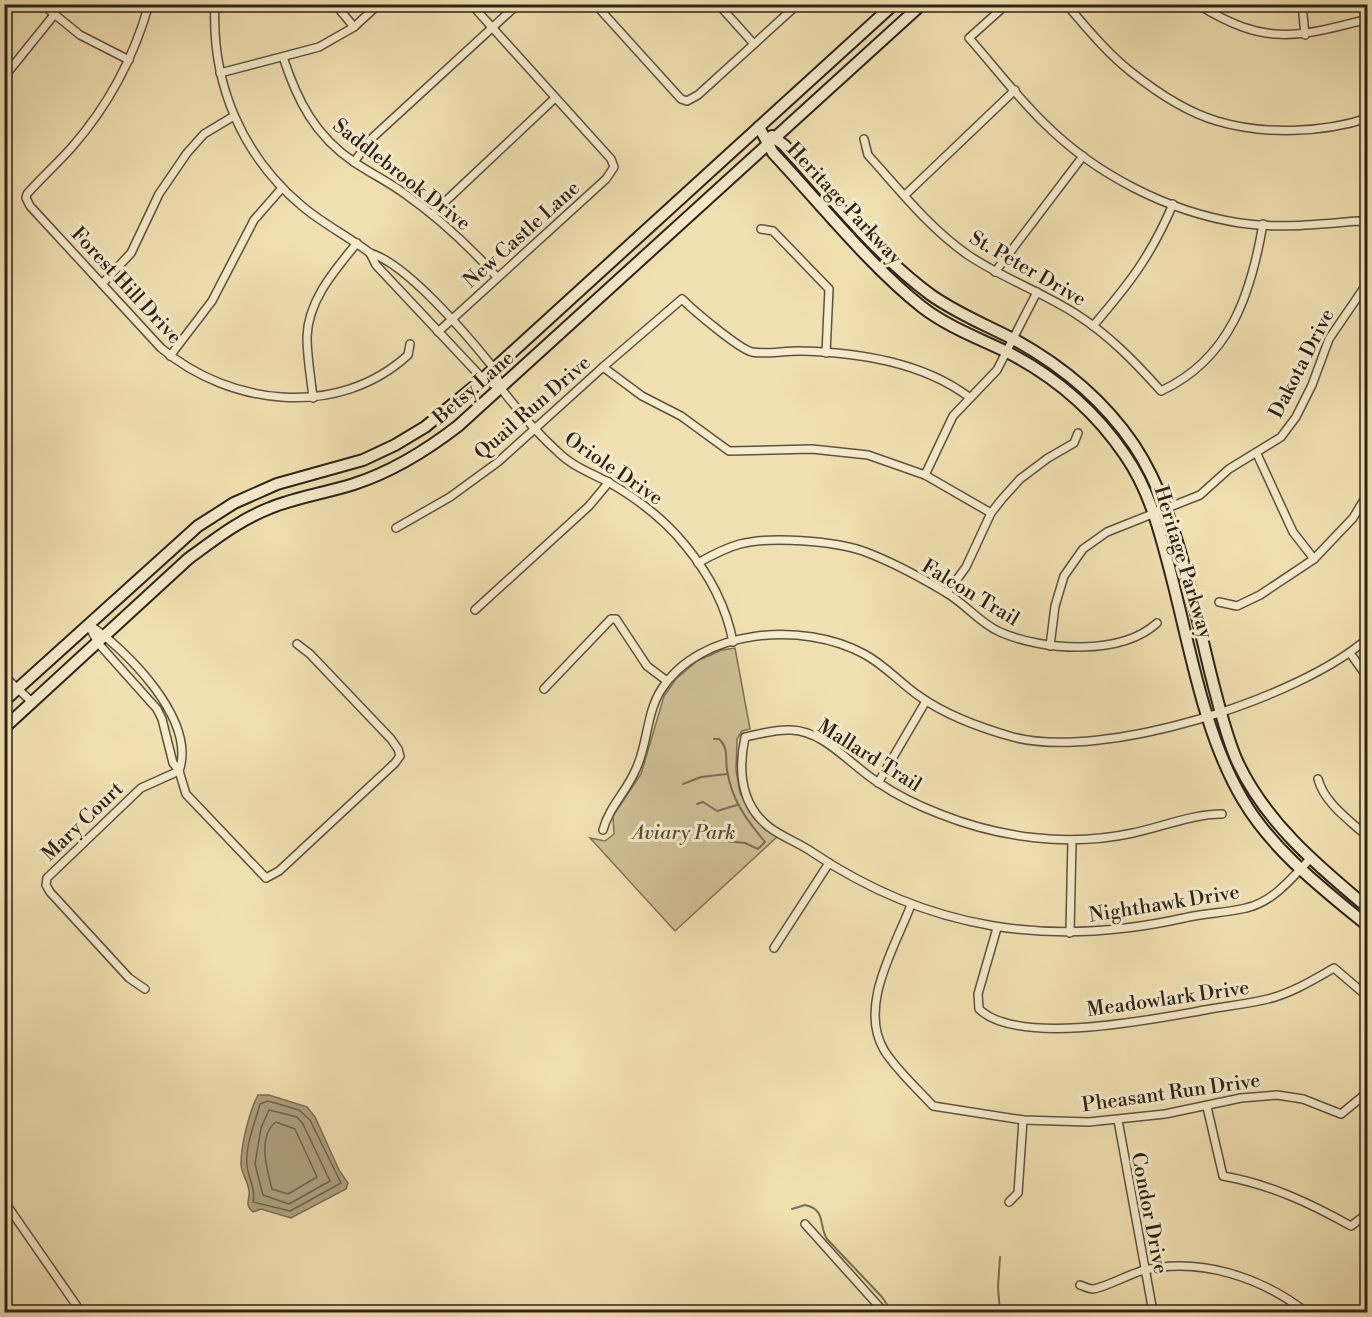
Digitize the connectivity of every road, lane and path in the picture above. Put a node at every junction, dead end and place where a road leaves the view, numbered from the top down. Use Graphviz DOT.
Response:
graph roads {
  1 [pos="42,4"];
  2 [pos="148,4"];
  3 [pos="215,4"];
  4 [pos="335,4"];
  5 [pos="379,4"];
  6 [pos="471,4"];
  7 [pos="518,4"];
  8 [pos="595,4"];
  9 [pos="718,4"];
  10 [pos="798,4"];
  11 [pos="894,4"];
  12 [pos="922,4"];
  13 [pos="1007,4"];
  14 [pos="1066,4"];
  15 [pos="1197,4"];
  16 [pos="1302,4"];
  17 [pos="54,15"];
  18 [pos="1368,19"];
  19 [pos="354,27"];
  20 [pos="492,29"];
  21 [pos="1305,35"];
  22 [pos="860,36"];
  23 [pos="754,44"];
  24 [pos="873,50"];
  25 [pos="283,57"];
  26 [pos="129,60"];
  27 [pos="220,73"];
  28 [pos="4,77"];
  29 [pos="1015,90"];
  30 [pos="555,98"];
  31 [pos="234,116"];
  32 [pos="1368,118"];
  33 [pos="759,127"];
  34 [pos="864,139"];
  35 [pos="772,142"];
  36 [pos="1083,156"];
  37 [pos="354,162"];
  38 [pos="282,188"];
  39 [pos="905,195"];
  40 [pos="1173,204"];
  41 [pos="432,214"];
  42 [pos="1263,224"];
  43 [pos="1368,224"];
  44 [pos="761,229"];
  45 [pos="357,243"];
  46 [pos="370,253"];
  47 [pos="995,272"];
  48 [pos="497,277"];
  49 [pos="1368,282"];
  50 [pos="102,284"];
  51 [pos="1037,292"];
  52 [pos="450,320"];
  53 [pos="1093,326"];
  54 [pos="438,332"];
  55 [pos="1013,339"];
  56 [pos="410,344"];
  57 [pos="826,352"];
  58 [pos="1007,352"];
  59 [pos="170,356"];
  60 [pos="603,367"];
  61 [pos="494,368"];
  62 [pos="483,379"];
  63 [pos="501,388"];
  64 [pos="969,397"];
  65 [pos="313,398"];
  66 [pos="534,429"];
  67 [pos="1078,433"];
  68 [pos="1257,454"];
  69 [pos="925,475"];
  70 [pos="609,482"];
  71 [pos="1368,493"];
  72 [pos="1167,509"];
  73 [pos="991,513"];
  74 [pos="1155,514"];
  75 [pos="396,528"];
  76 [pos="1314,559"];
  77 [pos="699,563"];
  78 [pos="947,593"];
  79 [pos="1218,602"];
  80 [pos="475,610"];
  81 [pos="1157,623"];
  82 [pos="88,624"];
  83 [pos="1368,638"];
  84 [pos="102,639"];
  85 [pos="734,642"];
  86 [pos="297,644"];
  87 [pos="1050,646"];
  88 [pos="1350,653"];
  89 [pos="133,665"];
  90 [pos="125,673"];
  91 [pos="4,676"];
  92 [pos="1368,678"];
  93 [pos="667,681"];
  94 [pos="18,689"];
  95 [pos="544,689"];
  96 [pos="4,701"];
  97 [pos="926,701"];
  98 [pos="33,703"];
  99 [pos="170,711"];
  100 [pos="1221,712"];
  101 [pos="160,715"];
  102 [pos="1208,715"];
  103 [pos="4,728"];
  104 [pos="745,737"];
  105 [pos="179,771"];
  106 [pos="1318,779"];
  107 [pos="878,783"];
  108 [pos="1222,814"];
  109 [pos="1368,829"];
  110 [pos="603,830"];
  111 [pos="1072,840"];
  112 [pos="1310,859"];
  113 [pos="829,863"];
  114 [pos="1301,868"];
  115 [pos="910,905"];
  116 [pos="1368,908"];
  117 [pos="1368,926"];
  118 [pos="997,928"];
  119 [pos="1070,933"];
  120 [pos="774,948"];
  121 [pos="145,989"];
  122 [pos="1368,997"];
  123 [pos="1368,1092"];
  124 [pos="1207,1107"];
  125 [pos="1023,1120"];
  126 [pos="1118,1120"];
  127 [pos="4,1201"];
  128 [pos="1009,1202"];
  129 [pos="1368,1213"];
  130 [pos="805,1224"];
  131 [pos="1144,1270"];
  132 [pos="1080,1285"];
  133 [pos="81,1312"];
  134 [pos="884,1312"];
  135 [pos="1153,1312"];
  136 [pos="1306,1312"];
  1 -- 17 [label="street"];
  2 -- 26 [label="street"];
  3 -- 27 [label="street, Oriole Drive"];
  4 -- 19 [label="street"];
  5 -- 19 [label="street"];
  6 -- 20 [label="street"];
  7 -- 20 [label="street"];
  8 -- 23 [label="street"];
  9 -- 23 [label="street"];
  10 -- 23 [label="street"];
  11 -- 22 [label="main road, Betsy Lane"];
  12 -- 24 [label="main road, Betsy Lane"];
  13 -- 29 [label="street"];
  14 -- 32 [label="street"];
  15 -- 21 [label="street"];
  16 -- 21 [label="street"];
  17 -- 26 [label="street"];
  17 -- 28 [label="street"];
  18 -- 21 [label="street"];
  19 -- 25 [label="street"];
  20 -- 30 [label="street"];
  20 -- 37 [label="street"];
  22 -- 24 [label="main road"];
  22 -- 33 [label="main road, Betsy Lane"];
  24 -- 35 [label="main road, Betsy Lane"];
  25 -- 27 [label="street"];
  25 -- 37 [label="street, Saddlebrook Drive"];
  26 -- 50 [label="street, Forest Hill Drive"];
  27 -- 31 [label="street, Oriole Drive"];
  29 -- 36 [label="street"];
  29 -- 39 [label="street"];
  30 -- 41 [label="street"];
  30 -- 48 [label="street, New Castle Lane"];
  31 -- 38 [label="street, Oriole Drive"];
  31 -- 50 [label="street"];
  33 -- 35 [label="main road, Heritage Parkway"];
  33 -- 61 [label="main road, Betsy Lane"];
  34 -- 39 [label="street, St. Peter Drive"];
  35 -- 55 [label="main road, Heritage Parkway"];
  35 -- 58 [label="main road, Heritage Parkway"];
  35 -- 63 [label="main road, Betsy Lane"];
  36 -- 40 [label="street"];
  36 -- 47 [label="street"];
  37 -- 41 [label="street, Saddlebrook Drive"];
  38 -- 45 [label="street, Oriole Drive"];
  38 -- 59 [label="street"];
  39 -- 47 [label="street, St. Peter Drive"];
  40 -- 42 [label="street"];
  40 -- 53 [label="street"];
  41 -- 48 [label="street, Saddlebrook Drive"];
  42 -- 43 [label="street"];
  42 -- 53 [label="street, St. Peter Drive"];
  44 -- 57 [label="street"];
  45 -- 46 [label="street, Oriole Drive"];
  45 -- 65 [label="street"];
  46 -- 52 [label="street, Oriole Drive"];
  46 -- 54 [label="street, Oriole Drive"];
  47 -- 51 [label="street, St. Peter Drive"];
  48 -- 52 [label="street, New Castle Lane"];
  49 -- 68 [label="street, Dakota Drive"];
  50 -- 59 [label="street, Forest Hill Drive"];
  51 -- 53 [label="street, St. Peter Drive"];
  51 -- 55 [label="street"];
  52 -- 54 [label="street, New Castle Lane"];
  52 -- 61 [label="street, Oriole Drive"];
  54 -- 62 [label="street, Oriole Drive"];
  55 -- 58 [label="street"];
  55 -- 72 [label="main road, Heritage Parkway"];
  56 -- 65 [label="street, Forest Hill Drive"];
  57 -- 60 [label="street, Quail Run Drive"];
  57 -- 64 [label="street"];
  58 -- 64 [label="street"];
  58 -- 74 [label="main road, Heritage Parkway"];
  59 -- 65 [label="street, Forest Hill Drive"];
  60 -- 66 [label="street, Quail Run Drive"];
  60 -- 69 [label="street"];
  61 -- 62 [label="main road, Betsy Lane"];
  61 -- 63 [label="street, Oriole Drive"];
  62 -- 63 [label="street, Oriole Drive"];
  62 -- 82 [label="main road, Betsy Lane"];
  63 -- 66 [label="street, Oriole Drive"];
  63 -- 84 [label="main road, Betsy Lane"];
  64 -- 69 [label="street"];
  66 -- 70 [label="street, Oriole Drive"];
  66 -- 75 [label="street, Quail Run Drive"];
  67 -- 73 [label="street"];
  68 -- 72 [label="street, Dakota Drive"];
  68 -- 76 [label="street"];
  69 -- 73 [label="street"];
  70 -- 77 [label="street, Oriole Drive"];
  70 -- 80 [label="street"];
  71 -- 76 [label="street"];
  72 -- 74 [label="street, Dakota Drive"];
  72 -- 100 [label="main road, Heritage Parkway"];
  73 -- 78 [label="street"];
  74 -- 87 [label="street, Dakota Drive"];
  74 -- 102 [label="main road, Heritage Parkway"];
  76 -- 79 [label="street"];
  77 -- 78 [label="street, Falcon Trail"];
  77 -- 85 [label="street, Oriole Drive"];
  78 -- 87 [label="street, Falcon Trail"];
  81 -- 87 [label="street, Falcon Trail"];
  82 -- 84 [label="street"];
  82 -- 94 [label="main road, Betsy Lane"];
  83 -- 88 [label="street"];
  84 -- 89 [label="street"];
  84 -- 90 [label="street"];
  84 -- 98 [label="main road, Betsy Lane"];
  85 -- 93 [label="street"];
  85 -- 97 [label="street"];
  86 -- 105 [label="street"];
  88 -- 92 [label="street"];
  88 -- 100 [label="street"];
  89 -- 90 [label="street"];
  89 -- 99 [label="street"];
  90 -- 101 [label="street"];
  91 -- 94 [label="street"];
  93 -- 95 [label="street"];
  93 -- 110 [label="street"];
  94 -- 96 [label="main road, Betsy Lane"];
  94 -- 98 [label="street"];
  97 -- 102 [label="street"];
  97 -- 107 [label="street"];
  98 -- 103 [label="main road, Betsy Lane"];
  99 -- 101 [label="street"];
  99 -- 105 [label="street"];
  100 -- 102 [label="street"];
  100 -- 112 [label="main road, Heritage Parkway"];
  101 -- 105 [label="street"];
  102 -- 114 [label="main road, Heritage Parkway"];
  104 -- 107 [label="street, Mallard Trail"];
  104 -- 113 [label="street, Nighthawk Drive"];
  105 -- 121 [label="street, Mary Court"];
  106 -- 109 [label="street"];
  107 -- 111 [label="street, Mallard Trail"];
  108 -- 111 [label="street, Mallard Trail"];
  111 -- 119 [label="street"];
  112 -- 114 [label="street, Nighthawk Drive"];
  112 -- 116 [label="main road, Heritage Parkway"];
  113 -- 115 [label="street, Nighthawk Drive"];
  113 -- 120 [label="street"];
  114 -- 117 [label="main road, Heritage Parkway"];
  114 -- 119 [label="street, Nighthawk Drive"];
  115 -- 118 [label="street, Nighthawk Drive"];
  115 -- 125 [label="street, Pheasant Run Drive"];
  118 -- 119 [label="street, Nighthawk Drive"];
  118 -- 122 [label="street, Meadowlark Drive"];
  123 -- 124 [label="street, Pheasant Run Drive"];
  124 -- 126 [label="street, Pheasant Run Drive"];
  124 -- 129 [label="street"];
  125 -- 126 [label="street, Pheasant Run Drive"];
  125 -- 128 [label="street"];
  126 -- 131 [label="street, Condor Drive"];
  127 -- 133 [label="street"];
  130 -- 134 [label="street"];
  131 -- 132 [label="street"];
  131 -- 135 [label="street, Condor Drive"];
  131 -- 136 [label="street"];
}
